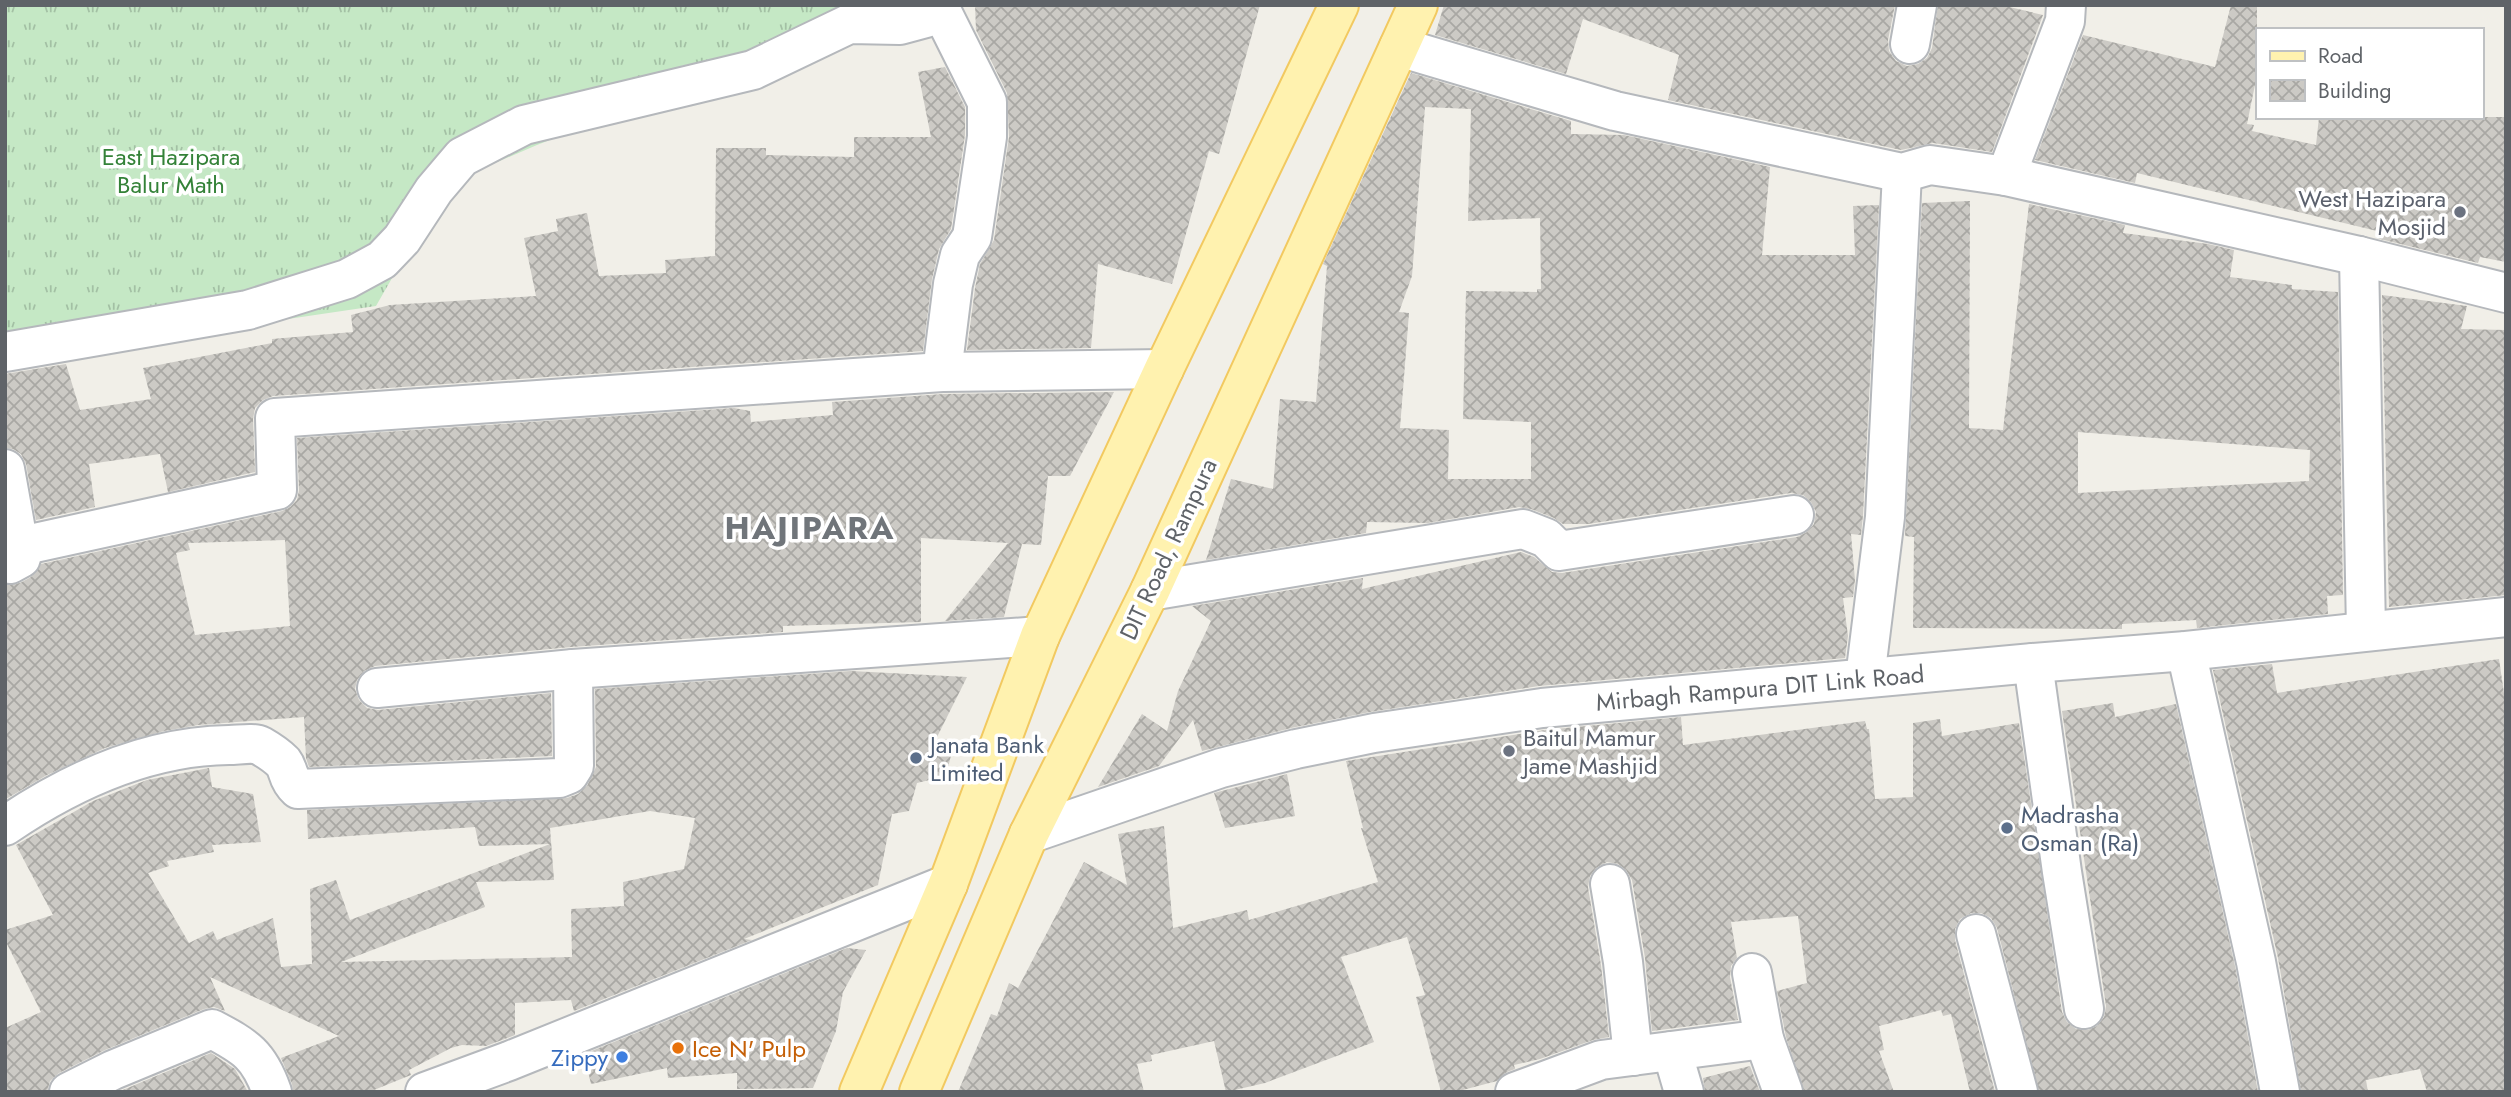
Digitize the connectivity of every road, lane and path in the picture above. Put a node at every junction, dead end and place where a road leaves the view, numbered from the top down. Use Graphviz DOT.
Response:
graph roads {
  1 [pos="1339,5"];
  2 [pos="1418,5"];
  3 [pos="1917,5"];
  4 [pos="2066,5"];
  5 [pos="940,7"];
  6 [pos="1910,44"];
  7 [pos="1399,47"];
  8 [pos="1902,173"];
  9 [pos="2006,176"];
  10 [pos="2359,256"];
  11 [pos="2506,293"];
  12 [pos="5,352"];
  13 [pos="1164,369"];
  14 [pos="942,372"];
  15 [pos="5,470"];
  16 [pos="1794,515"];
  17 [pos="13,556"];
  18 [pos="1150,591"];
  19 [pos="2506,617"];
  20 [pos="2366,631"];
  21 [pos="1040,636"];
  22 [pos="2186,651"];
  23 [pos="2033,663"];
  24 [pos="573,669"];
  25 [pos="1866,678"];
  26 [pos="377,688"];
  27 [pos="5,826"];
  28 [pos="1029,834"];
  29 [pos="948,884"];
  30 [pos="1610,884"];
  31 [pos="1976,934"];
  32 [pos="1752,973"];
  33 [pos="2084,1009"];
  34 [pos="1764,1039"];
  35 [pos="1672,1051"];
  36 [pos="1633,1056"];
  37 [pos="69,1092"];
  38 [pos="272,1092"];
  39 [pos="425,1092"];
  40 [pos="859,1092"];
  41 [pos="919,1092"];
  42 [pos="1515,1092"];
  43 [pos="1684,1092"];
  44 [pos="1783,1092"];
  45 [pos="2018,1092"];
  46 [pos="2280,1092"];
  1 -- 13 [label="main road"];
  2 -- 7 [label="main road, DIT Road, Rampura"];
  3 -- 6 [label="street"];
  4 -- 9 [label="street"];
  5 -- 12 [label="street"];
  5 -- 14 [label="street"];
  7 -- 8 [label="street"];
  7 -- 18 [label="main road, DIT Road, Rampura"];
  8 -- 9 [label="street"];
  8 -- 25 [label="street"];
  9 -- 10 [label="street"];
  10 -- 11 [label="street"];
  10 -- 20 [label="street"];
  13 -- 14 [label="street"];
  13 -- 21 [label="main road"];
  14 -- 17 [label="street"];
  15 -- 17 [label="street"];
  16 -- 18 [label="street"];
  18 -- 28 [label="main road, DIT Road, Rampura"];
  19 -- 20 [label="street, Mirbagh Rampura DIT Link Road"];
  20 -- 22 [label="street, Mirbagh Rampura DIT Link Road"];
  21 -- 24 [label="street"];
  21 -- 29 [label="main road"];
  22 -- 23 [label="street, Mirbagh Rampura DIT Link Road"];
  22 -- 46 [label="street"];
  23 -- 25 [label="street, Mirbagh Rampura DIT Link Road"];
  23 -- 33 [label="street"];
  24 -- 26 [label="street"];
  24 -- 27 [label="street"];
  25 -- 28 [label="street, Mirbagh Rampura DIT Link Road"];
  28 -- 41 [label="main road, DIT Road, Rampura"];
  29 -- 39 [label="street"];
  29 -- 40 [label="main road"];
  30 -- 36 [label="street"];
  31 -- 45 [label="street"];
  32 -- 34 [label="street"];
  34 -- 35 [label="street"];
  34 -- 44 [label="street"];
  35 -- 36 [label="street"];
  35 -- 43 [label="street"];
  36 -- 42 [label="street"];
  37 -- 38 [label="street"];
}
